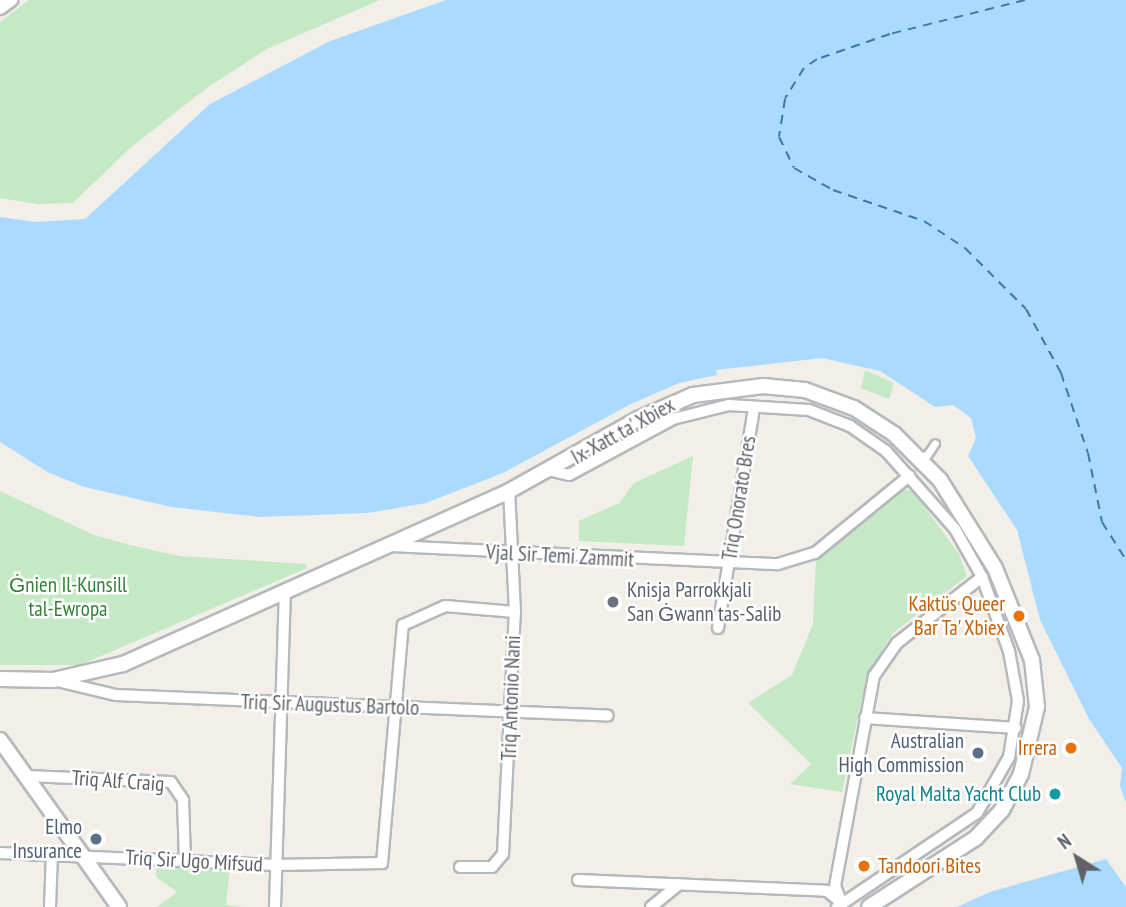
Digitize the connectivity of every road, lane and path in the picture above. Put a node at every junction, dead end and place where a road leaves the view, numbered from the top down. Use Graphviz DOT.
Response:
graph roads {
  1 [pos="11,0"];
  2 [pos="0,8"];
  3 [pos="754,409"];
  4 [pos="935,443"];
  5 [pos="917,457"];
  6 [pos="552,471"];
  7 [pos="909,476"];
  8 [pos="509,491"];
  9 [pos="391,546"];
  10 [pos="512,555"];
  11 [pos="728,564"];
  12 [pos="982,577"];
  13 [pos="285,594"];
  14 [pos="515,612"];
  15 [pos="718,628"];
  16 [pos="2,678"];
  17 [pos="53,680"];
  18 [pos="280,705"];
  19 [pos="398,707"];
  20 [pos="512,711"];
  21 [pos="608,716"];
  22 [pos="865,718"];
  23 [pos="1016,728"];
  24 [pos="0,740"];
  25 [pos="26,776"];
  26 [pos="0,853"];
  27 [pos="52,853"];
  28 [pos="83,856"];
  29 [pos="185,859"];
  30 [pos="276,865"];
  31 [pos="460,867"];
  32 [pos="578,880"];
  33 [pos="679,884"];
  34 [pos="840,905"];
  35 [pos="50,907"];
  36 [pos="118,907"];
  37 [pos="275,907"];
  38 [pos="651,907"];
  39 [pos="869,907"];
  1 -- 2 [label="street"];
  3 -- 6 [label="street"];
  3 -- 7 [label="street"];
  3 -- 11 [label="street, Triq Onorato Bres"];
  4 -- 5 [label="street"];
  5 -- 6 [label="main road, Ix-Xatt ta' Xbiex"];
  5 -- 39 [label="main road, Ix-Xatt ta' Xbiex"];
  6 -- 8 [label="main road, Ix-Xatt ta' Xbiex"];
  7 -- 11 [label="street, Vjal Sir Temi Zammit"];
  7 -- 12 [label="street"];
  8 -- 9 [label="main road, Ix-Xatt ta' Xbiex"];
  8 -- 10 [label="street, Triq Antonio Nani"];
  9 -- 10 [label="street, Vjal Sir Temi Zammit"];
  9 -- 13 [label="main road, Ix-Xatt ta' Xbiex"];
  10 -- 11 [label="street, Vjal Sir Temi Zammit"];
  10 -- 14 [label="street, Triq Antonio Nani"];
  11 -- 15 [label="street, Triq Onorato Bres"];
  12 -- 22 [label="street"];
  12 -- 23 [label="street"];
  13 -- 17 [label="main road, Ix-Xatt ta' Xbiex"];
  13 -- 18 [label="street"];
  14 -- 19 [label="street"];
  14 -- 20 [label="street, Triq Antonio Nani"];
  16 -- 17 [label="main road, Ix-Xatt ta' Xbiex"];
  17 -- 18 [label="street, Triq Sir Augustus Bartolo"];
  18 -- 19 [label="street, Triq Sir Augustus Bartolo"];
  18 -- 30 [label="street"];
  19 -- 20 [label="street, Triq Sir Augustus Bartolo"];
  19 -- 30 [label="street, Triq Sir Ugo Mifsud"];
  20 -- 21 [label="street, Triq Sir Augustus Bartolo"];
  20 -- 31 [label="street, Triq Antonio Nani"];
  22 -- 23 [label="street"];
  22 -- 34 [label="street"];
  23 -- 34 [label="street"];
  24 -- 25 [label="main road"];
  25 -- 28 [label="main road"];
  25 -- 29 [label="street, Triq Alf Craig"];
  26 -- 27 [label="street, Triq Sir Ugo Mifsud"];
  27 -- 28 [label="street, Triq Sir Ugo Mifsud"];
  27 -- 35 [label="street"];
  28 -- 29 [label="street, Triq Sir Ugo Mifsud"];
  28 -- 36 [label="main road"];
  29 -- 30 [label="street, Triq Sir Ugo Mifsud"];
  30 -- 37 [label="street"];
  32 -- 33 [label="street"];
  33 -- 34 [label="street"];
  33 -- 38 [label="street"];
}
